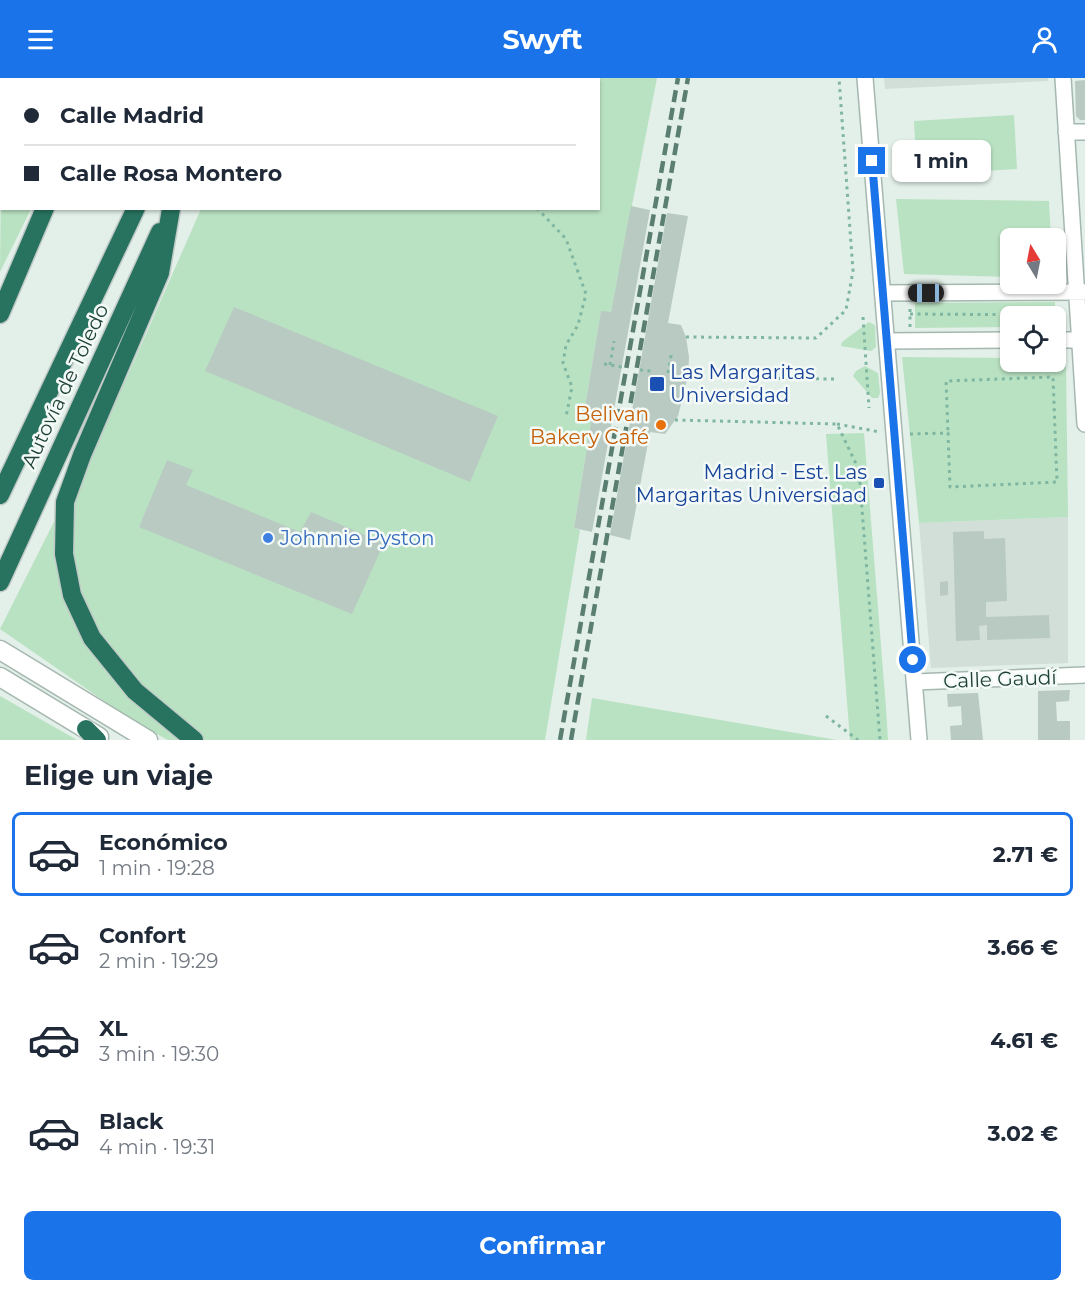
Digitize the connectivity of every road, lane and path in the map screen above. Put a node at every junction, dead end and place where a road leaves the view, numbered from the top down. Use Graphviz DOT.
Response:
graph roads {
  1 [pos="839,78"];
  2 [pos="866,78"];
  3 [pos="1063,78"];
  4 [pos="1066,132"];
  5 [pos="1085,132"];
  6 [pos="44,210"];
  7 [pos="135,210"];
  8 [pos="171,210"];
  9 [pos="171,210"];
  10 [pos="539,210"];
  11 [pos="1081,292"];
  12 [pos="883,293"];
  13 [pos="910,293"];
  14 [pos="0,314"];
  15 [pos="910,314"];
  16 [pos="1079,315"];
  17 [pos="863,317"];
  18 [pos="686,337"];
  19 [pos="1000,340"];
  20 [pos="1066,340"];
  21 [pos="1083,340"];
  22 [pos="614,341"];
  23 [pos="887,341"];
  24 [pos="910,341"];
  25 [pos="672,351"];
  26 [pos="604,364"];
  27 [pos="610,365"];
  28 [pos="622,367"];
  29 [pos="640,370"];
  30 [pos="651,371"];
  31 [pos="668,373"];
  32 [pos="726,378"];
  33 [pos="835,379"];
  34 [pos="869,408"];
  35 [pos="566,417"];
  36 [pos="675,420"];
  37 [pos="837,424"];
  38 [pos="1085,424"];
  39 [pos="948,433"];
  40 [pos="893,435"];
  41 [pos="0,495"];
  42 [pos="0,582"];
  43 [pos="0,651"];
  44 [pos="1085,675"];
  45 [pos="0,677"];
  46 [pos="915,682"];
  47 [pos="826,716"];
  48 [pos="91,735"];
  49 [pos="104,740"];
  50 [pos="148,740"];
  51 [pos="194,740"];
  52 [pos="858,740"];
  53 [pos="880,740"];
  54 [pos="919,740"];
  1 -- 18 [label="path"];
  2 -- 12 [label="street"];
  3 -- 4 [label="street"];
  4 -- 5 [label="street"];
  4 -- 11 [label="street"];
  6 -- 14 [label="highway"];
  7 -- 41 [label="highway, Autovía de Toledo"];
  8 -- 42 [label="highway, Autovía de Toledo"];
  9 -- 51 [label="highway"];
  10 -- 35 [label="path"];
  11 -- 13 [label="street"];
  11 -- 16 [label="street"];
  12 -- 13 [label="street"];
  12 -- 23 [label="street"];
  13 -- 15 [label="path"];
  15 -- 16 [label="path"];
  15 -- 24 [label="path"];
  16 -- 21 [label="street"];
  17 -- 34 [label="path"];
  19 -- 24 [label="street"];
  20 -- 21 [label="street"];
  21 -- 38 [label="street"];
  22 -- 27 [label="path"];
  23 -- 24 [label="street"];
  23 -- 40 [label="street"];
  25 -- 31 [label="path"];
  26 -- 27 [label="path"];
  27 -- 28 [label="path"];
  29 -- 30 [label="path"];
  32 -- 33 [label="path"];
  36 -- 37 [label="path"];
  37 -- 40 [label="path"];
  37 -- 53 [label="path"];
  39 -- 39 [label="path"];
  39 -- 40 [label="path"];
  40 -- 46 [label="street"];
  43 -- 50 [label="street"];
  44 -- 46 [label="street, Calle Gaudí"];
  45 -- 48 [label="street"];
  46 -- 54 [label="street"];
  47 -- 52 [label="path"];
  48 -- 49 [label="street"];
}
